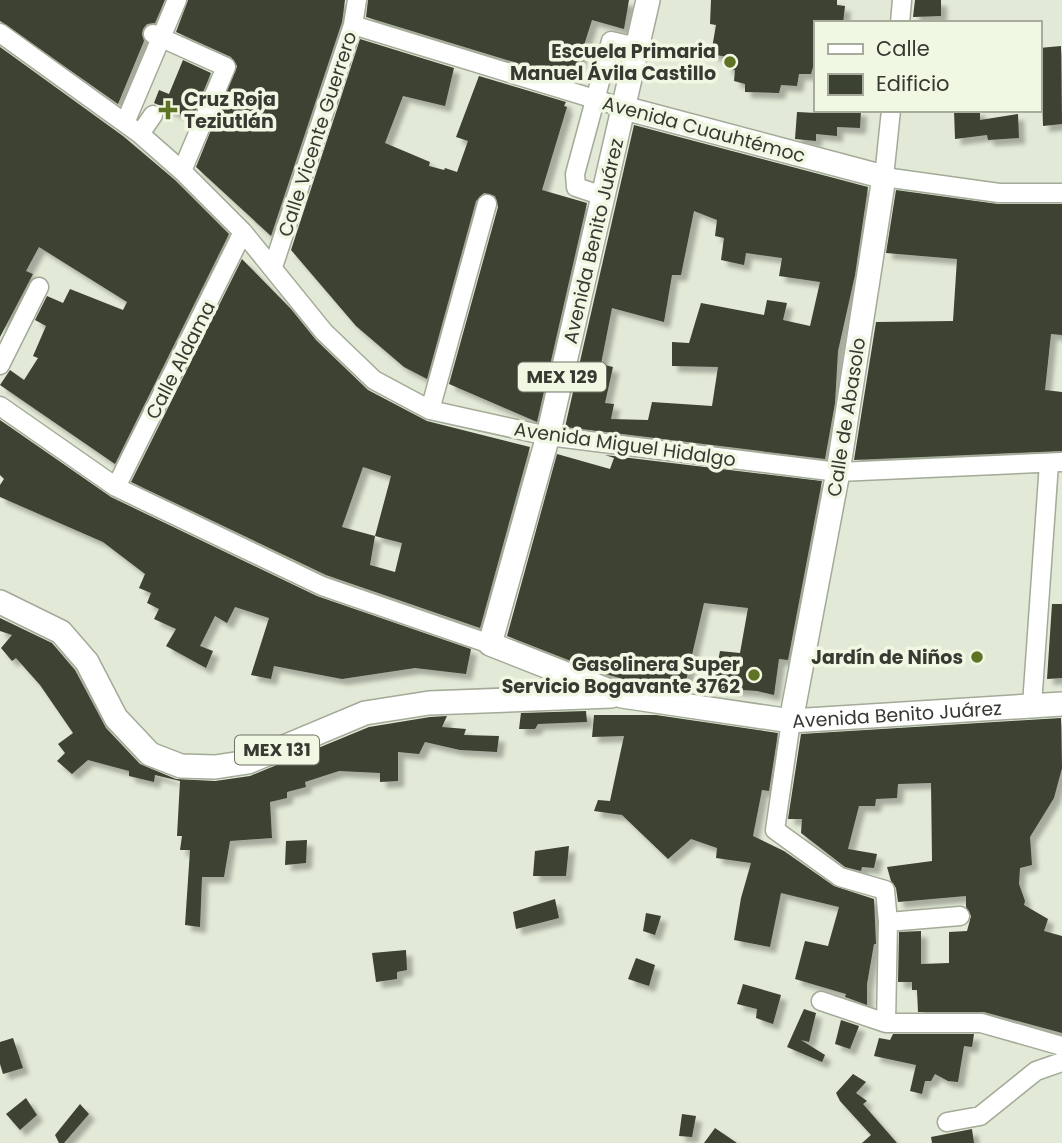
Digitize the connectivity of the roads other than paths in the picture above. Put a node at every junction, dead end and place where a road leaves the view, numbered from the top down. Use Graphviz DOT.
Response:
graph roads {
  1 [pos="167,0"];
  2 [pos="177,0"];
  3 [pos="357,0"];
  4 [pos="648,0"];
  5 [pos="902,0"];
  6 [pos="900,21"];
  7 [pos="353,25"];
  8 [pos="0,33"];
  9 [pos="156,38"];
  10 [pos="637,47"];
  11 [pos="594,99"];
  12 [pos="624,108"];
  13 [pos="891,112"];
  14 [pos="153,115"];
  15 [pos="128,125"];
  16 [pos="181,170"];
  17 [pos="884,177"];
  18 [pos="1062,193"];
  19 [pos="603,196"];
  20 [pos="487,204"];
  21 [pos="243,232"];
  22 [pos="273,267"];
  23 [pos="39,287"];
  24 [pos="0,365"];
  25 [pos="0,406"];
  26 [pos="430,411"];
  27 [pos="548,436"];
  28 [pos="1056,462"];
  29 [pos="838,472"];
  30 [pos="116,487"];
  31 [pos="0,602"];
  32 [pos="490,644"];
  33 [pos="622,696"];
  34 [pos="1062,704"];
  35 [pos="1031,705"];
  36 [pos="791,721"];
  37 [pos="960,916"];
  38 [pos="888,922"];
  39 [pos="821,1001"];
  40 [pos="886,1023"];
  41 [pos="1062,1046"];
  42 [pos="1062,1062"];
  43 [pos="947,1122"];
  1 -- 9 [label="street"];
  2 -- 9 [label="street"];
  3 -- 7 [label="street, Calle Vicente Guerrero"];
  4 -- 10 [label="main road, Avenida Benito Juárez / MEX 129"];
  5 -- 6 [label="street"];
  7 -- 11 [label="street, Avenida Cuauhtémoc"];
  7 -- 22 [label="street, Calle Vicente Guerrero"];
  8 -- 15 [label="street, Avenida Miguel Hidalgo"];
  9 -- 15 [label="street"];
  9 -- 16 [label="street"];
  10 -- 11 [label="street"];
  10 -- 12 [label="main road, Avenida Benito Juárez / MEX 129"];
  11 -- 12 [label="street, Avenida Cuauhtémoc"];
  11 -- 19 [label="street"];
  12 -- 17 [label="main road, Avenida Cuauhtémoc"];
  12 -- 19 [label="main road, Avenida Benito Juárez / MEX 129"];
  13 -- 17 [label="street, Calle de Abasolo"];
  14 -- 15 [label="street"];
  15 -- 16 [label="street, Avenida Miguel Hidalgo"];
  16 -- 21 [label="street, Avenida Miguel Hidalgo"];
  17 -- 18 [label="street, Avenida Cuauhtémoc"];
  17 -- 29 [label="main road, Calle de Abasolo"];
  19 -- 27 [label="main road, Avenida Benito Juárez / MEX 129"];
  20 -- 26 [label="street"];
  21 -- 22 [label="street, Avenida Miguel Hidalgo"];
  21 -- 30 [label="street, Calle Aldama"];
  22 -- 26 [label="street, Avenida Miguel Hidalgo"];
  23 -- 24 [label="street"];
  25 -- 30 [label="street, Avenida Benito Juárez"];
  26 -- 27 [label="street, Avenida Miguel Hidalgo"];
  27 -- 29 [label="street, Avenida Miguel Hidalgo"];
  27 -- 32 [label="main road, Avenida Benito Juárez / MEX 129"];
  28 -- 29 [label="street, Avenida Miguel Hidalgo"];
  28 -- 35 [label="street"];
  29 -- 36 [label="main road, Calle de Abasolo"];
  30 -- 32 [label="street, Avenida Benito Juárez"];
  31 -- 33 [label="main road, MEX 131"];
  32 -- 33 [label="main road, Avenida Benito Juárez"];
  33 -- 36 [label="main road, Avenida Benito Juárez"];
  34 -- 35 [label="main road, Avenida Benito Juárez"];
  35 -- 36 [label="main road, Avenida Benito Juárez"];
  36 -- 38 [label="street"];
  37 -- 38 [label="street"];
  38 -- 40 [label="street"];
  39 -- 40 [label="street"];
  40 -- 41 [label="street"];
  42 -- 43 [label="street"];
}
